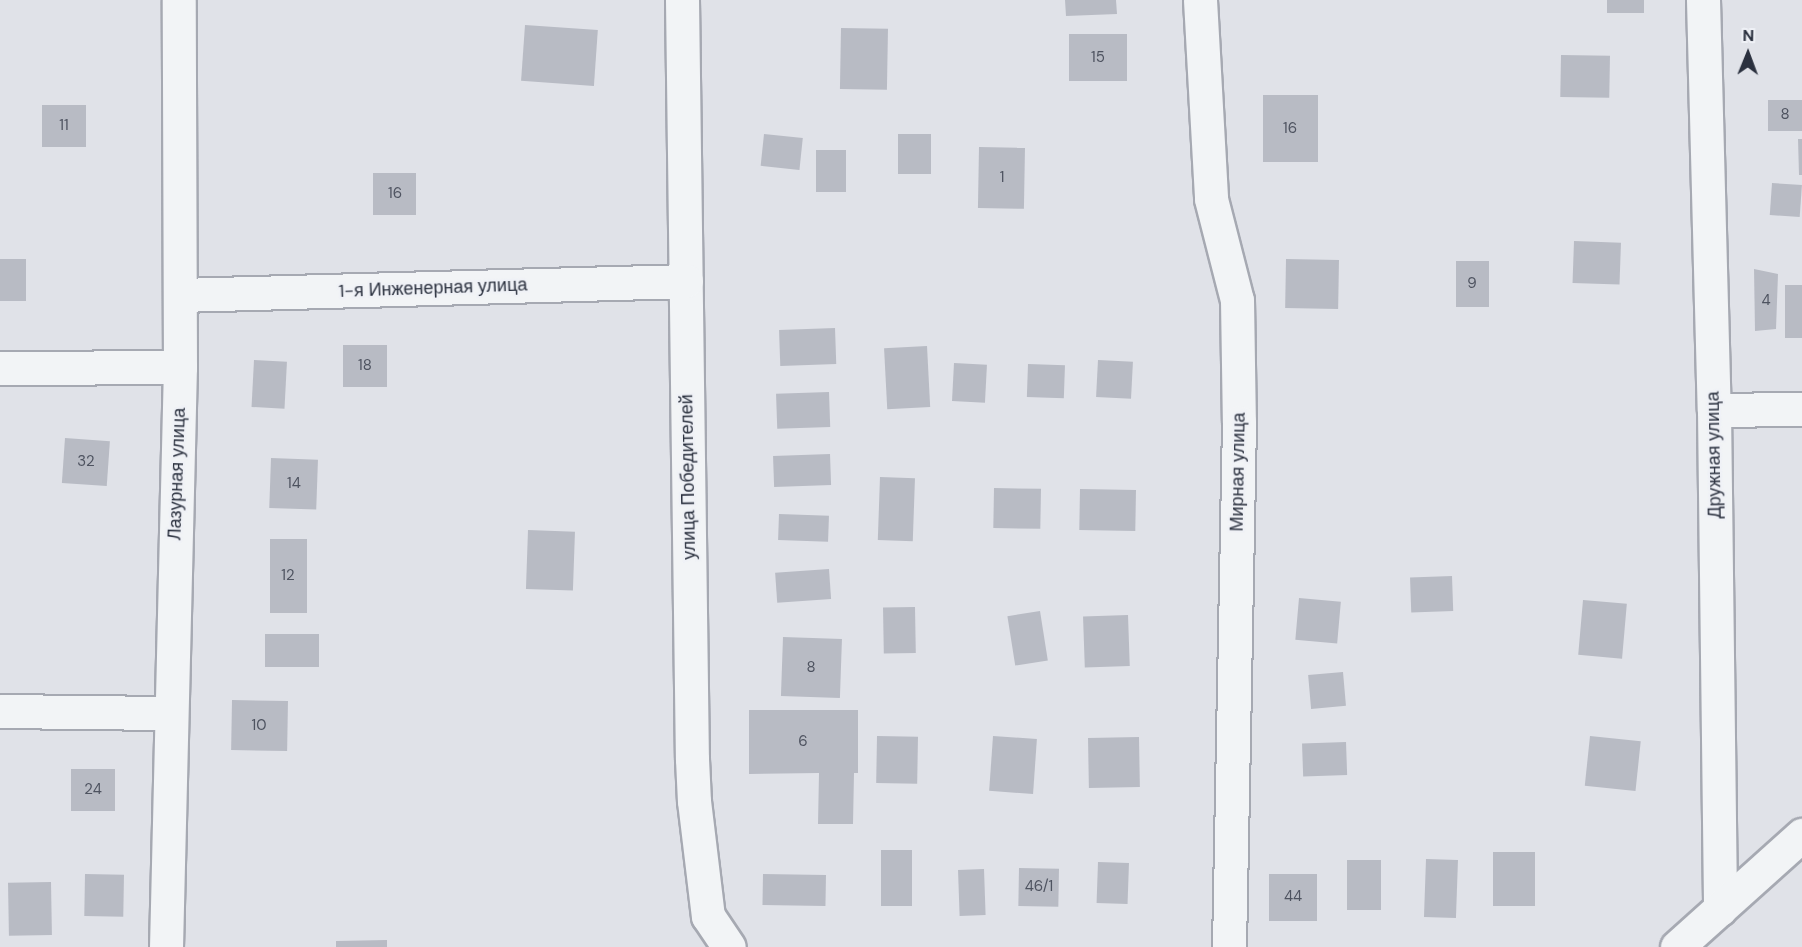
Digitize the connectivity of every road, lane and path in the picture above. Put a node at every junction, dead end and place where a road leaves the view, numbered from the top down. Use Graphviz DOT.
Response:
graph roads {
  1 [pos="179,0"];
  2 [pos="682,0"];
  3 [pos="1200,0"];
  4 [pos="1703,0"];
  5 [pos="686,281"];
  6 [pos="180,296"];
  7 [pos="180,367"];
  8 [pos="0,368"];
  9 [pos="1802,409"];
  10 [pos="1714,410"];
  11 [pos="0,711"];
  12 [pos="170,713"];
  13 [pos="1802,835"];
  14 [pos="1720,909"];
  15 [pos="166,947"];
  16 [pos="729,947"];
  17 [pos="1229,947"];
  18 [pos="1677,947"];
  1 -- 6 [label="street, Лазурная улица"];
  2 -- 5 [label="street, улица Победителей"];
  3 -- 17 [label="street, Мирная улица"];
  4 -- 10 [label="street, Дружная улица"];
  5 -- 6 [label="street, 1-я Инженерная улица"];
  5 -- 16 [label="street, улица Победителей"];
  6 -- 7 [label="street, Лазурная улица"];
  7 -- 8 [label="street"];
  7 -- 12 [label="street, Лазурная улица"];
  9 -- 10 [label="street"];
  10 -- 14 [label="street, Дружная улица"];
  11 -- 12 [label="street"];
  12 -- 15 [label="street, Лазурная улица"];
  13 -- 14 [label="street"];
  14 -- 18 [label="street"];
}
